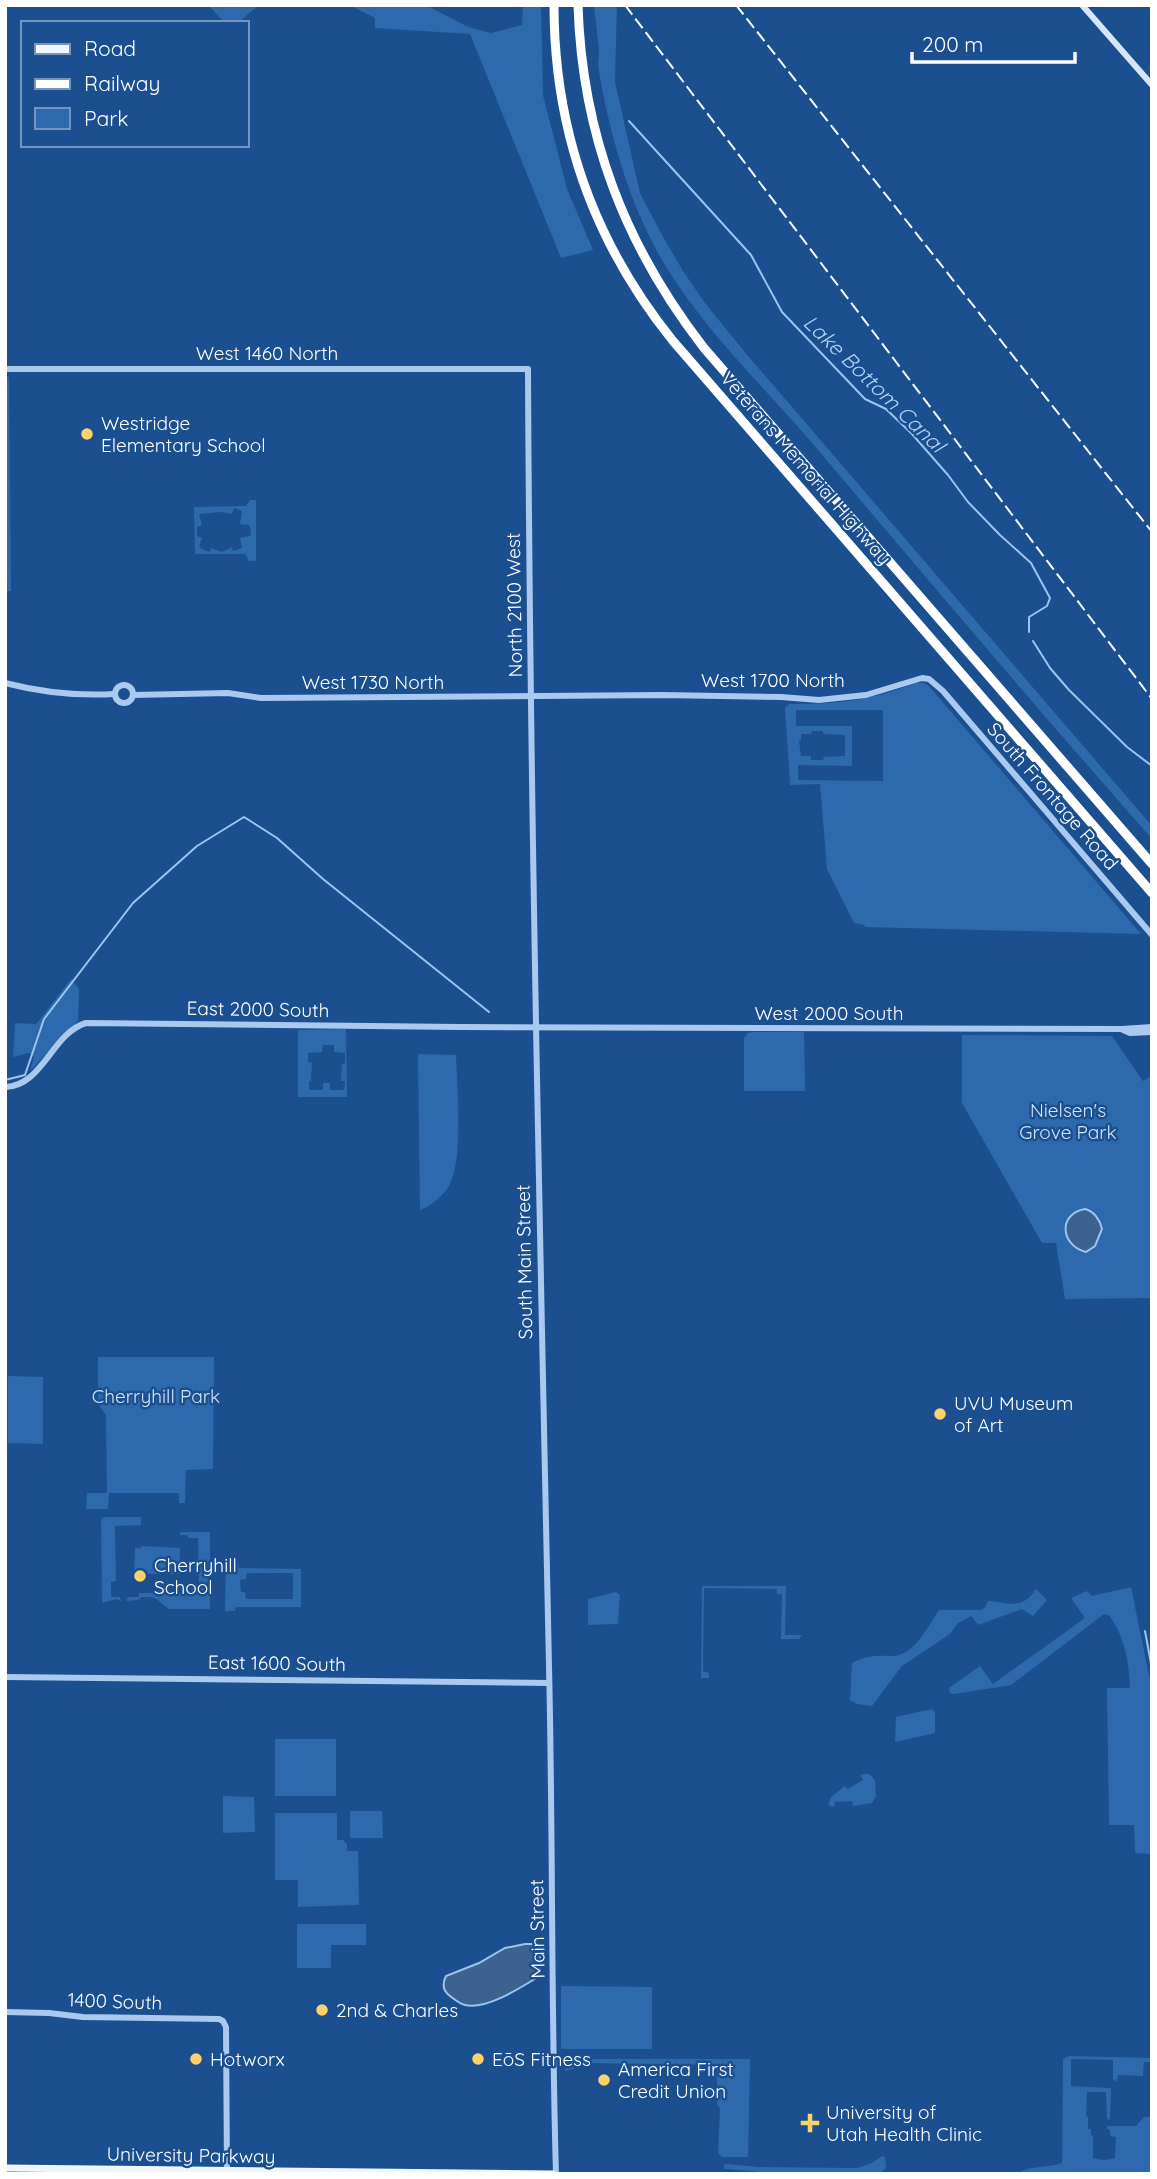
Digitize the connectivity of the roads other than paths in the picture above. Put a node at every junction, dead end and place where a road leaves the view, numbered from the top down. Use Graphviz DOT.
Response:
graph roads {
  1 [pos="554,5"];
  2 [pos="578,5"];
  3 [pos="1082,5"];
  4 [pos="1152,85"];
  5 [pos="5,369"];
  6 [pos="528,369"];
  7 [pos="929,679"];
  8 [pos="5,683"];
  9 [pos="114,694"];
  10 [pos="133,695"];
  11 [pos="614,695"];
  12 [pos="531,697"];
  13 [pos="531,841"];
  14 [pos="1152,864"];
  15 [pos="1152,893"];
  16 [pos="1152,936"];
  17 [pos="536,1026"];
  18 [pos="1152,1029"];
  19 [pos="5,1087"];
  20 [pos="5,1677"];
  21 [pos="549,1683"];
  22 [pos="5,2012"];
  23 [pos="5,2168"];
  24 [pos="227,2172"];
  25 [pos="377,2172"];
  26 [pos="393,2172"];
  27 [pos="555,2174"];
  1 -- 15 [label="highway, Veterans Memorial Highway"];
  2 -- 14 [label="highway, Veterans Memorial Highway"];
  3 -- 4 [label="main road"];
  5 -- 6 [label="street, West 1460 North"];
  6 -- 12 [label="street, North 2100 West"];
  7 -- 11 [label="street, West 1700 North"];
  7 -- 16 [label="street, South Frontage Road"];
  8 -- 9 [label="street"];
  9 -- 10 [label="street"];
  9 -- 10 [label="street"];
  10 -- 12 [label="street, West 1730 North"];
  11 -- 12 [label="street, West 1730 North"];
  12 -- 13 [label="street, North 2100 West"];
  13 -- 17 [label="street, South Main Street"];
  17 -- 18 [label="street, West 2000 South"];
  17 -- 19 [label="street, East 2000 South"];
  17 -- 21 [label="street, South Main Street"];
  20 -- 21 [label="street, East 1600 South"];
  21 -- 27 [label="street, Main Street"];
  22 -- 24 [label="street, 1400 South"];
  23 -- 24 [label="main road, University Parkway"];
  24 -- 25 [label="main road, University Parkway"];
  25 -- 26 [label="main road, University Parkway"];
  26 -- 27 [label="main road"];
}
